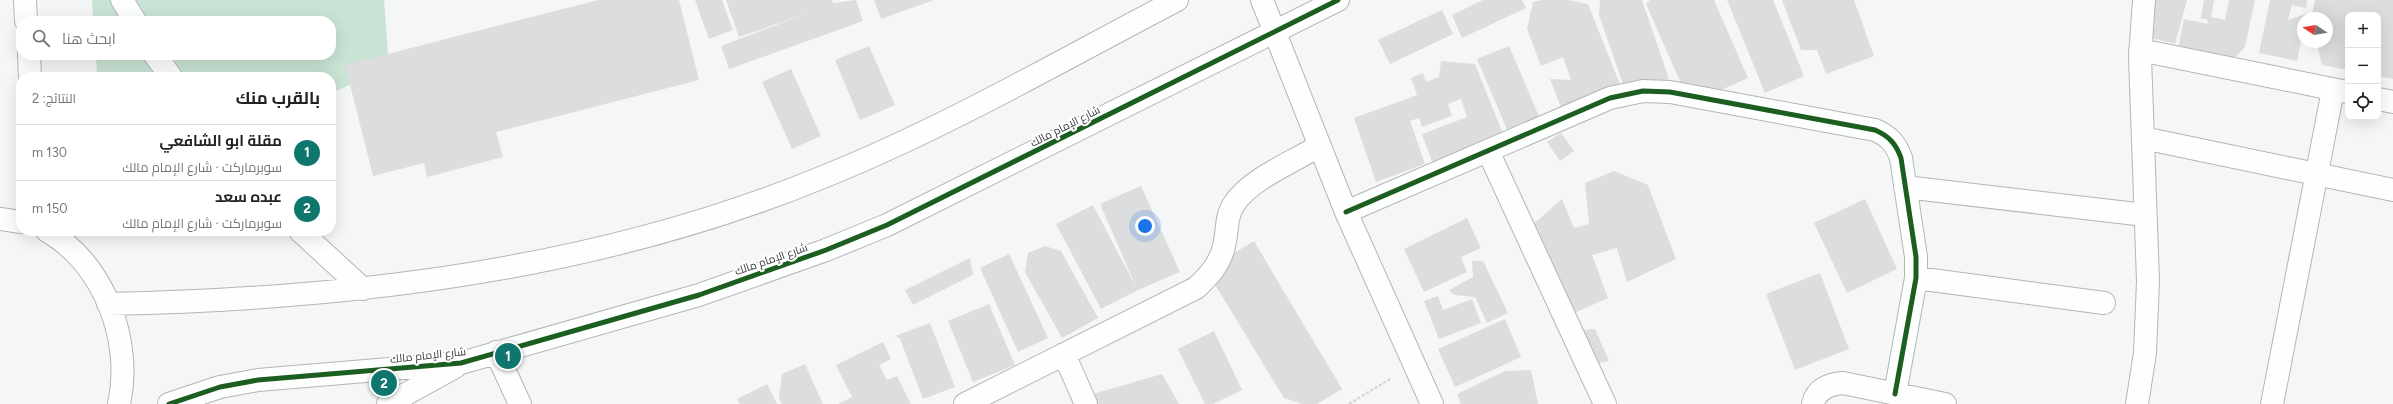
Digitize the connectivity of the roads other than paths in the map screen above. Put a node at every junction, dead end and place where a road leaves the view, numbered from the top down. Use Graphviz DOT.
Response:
graph roads {
  1 [pos="25,0"];
  2 [pos="122,0"];
  3 [pos="1177,0"];
  4 [pos="1262,0"];
  5 [pos="1338,0"];
  6 [pos="2144,0"];
  7 [pos="26,16"];
  8 [pos="132,16"];
  9 [pos="1276,30"];
  10 [pos="2140,50"];
  11 [pos="29,60"];
  12 [pos="159,60"];
  13 [pos="30,72"];
  14 [pos="168,72"];
  15 [pos="2341,91"];
  16 [pos="2381,100"];
  17 [pos="2393,102"];
  18 [pos="2143,138"];
  19 [pos="1319,146"];
  20 [pos="1488,151"];
  21 [pos="2317,174"];
  22 [pos="1905,187"];
  23 [pos="2393,190"];
  24 [pos="1346,212"];
  25 [pos="2146,215"];
  26 [pos="0,219"];
  27 [pos="16,221"];
  28 [pos="56,236"];
  29 [pos="305,236"];
  30 [pos="1916,278"];
  31 [pos="363,289"];
  32 [pos="2104,303"];
  33 [pos="108,304"];
  34 [pos="496,352"];
  35 [pos="1064,354"];
  36 [pos="461,363"];
  37 [pos="1895,394"];
  38 [pos="119,404"];
  39 [pos="169,404"];
  40 [pos="388,404"];
  41 [pos="520,404"];
  42 [pos="965,404"];
  43 [pos="1086,404"];
  44 [pos="1432,404"];
  45 [pos="1605,404"];
  46 [pos="1813,404"];
  47 [pos="1945,404"];
  48 [pos="2137,404"];
  49 [pos="2272,404"];
  1 -- 7 [label="street"];
  2 -- 8 [label="street"];
  3 -- 31 [label="street"];
  4 -- 9 [label="street"];
  5 -- 9 [label="street, شارع الإمام مالك"];
  6 -- 10 [label="street"];
  9 -- 19 [label="street"];
  9 -- 34 [label="street, شارع الإمام مالك"];
  10 -- 15 [label="street"];
  10 -- 18 [label="street"];
  11 -- 13 [label="street"];
  12 -- 14 [label="street"];
  15 -- 21 [label="street"];
  16 -- 17 [label="street"];
  18 -- 21 [label="street"];
  18 -- 25 [label="street"];
  19 -- 24 [label="street"];
  19 -- 35 [label="street"];
  20 -- 22 [label="street"];
  20 -- 24 [label="street"];
  20 -- 45 [label="street"];
  21 -- 23 [label="street"];
  21 -- 49 [label="street"];
  22 -- 25 [label="street"];
  22 -- 30 [label="street"];
  24 -- 44 [label="street"];
  25 -- 48 [label="street"];
  26 -- 27 [label="street"];
  28 -- 33 [label="street"];
  29 -- 31 [label="street"];
  30 -- 32 [label="street"];
  30 -- 37 [label="street"];
  31 -- 33 [label="street"];
  33 -- 38 [label="street"];
  34 -- 36 [label="street, شارع الإمام مالك"];
  34 -- 41 [label="street"];
  35 -- 42 [label="street"];
  35 -- 43 [label="street"];
  36 -- 39 [label="street, شارع الإمام مالك"];
  36 -- 40 [label="street"];
  37 -- 46 [label="street"];
  37 -- 47 [label="street"];
}
